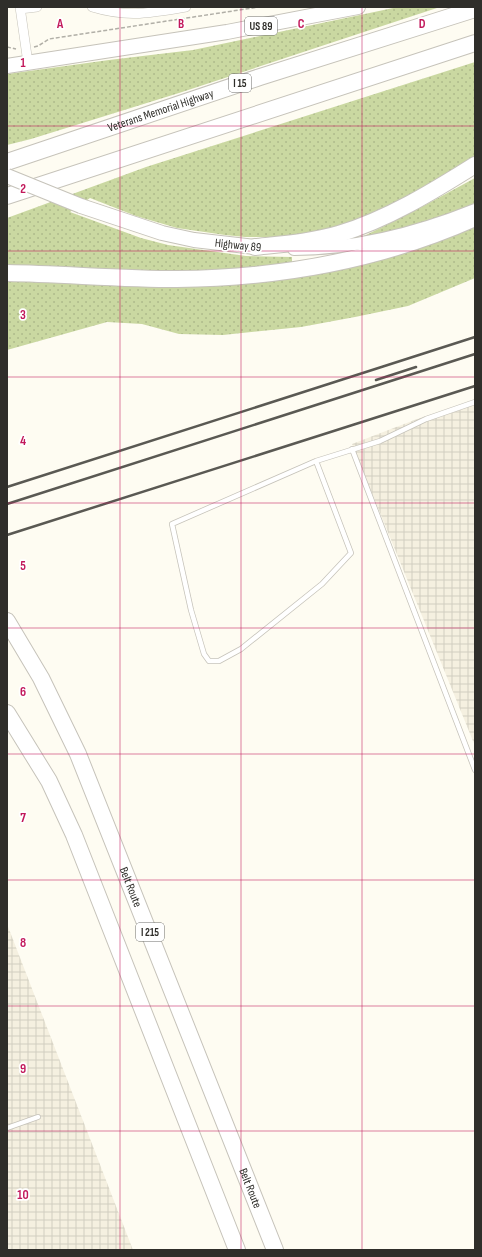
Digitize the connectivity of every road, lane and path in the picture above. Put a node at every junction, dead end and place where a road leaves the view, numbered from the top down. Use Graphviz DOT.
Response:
graph roads {
  1 [pos="37,7"];
  2 [pos="92,7"];
  3 [pos="186,7"];
  4 [pos="259,7"];
  5 [pos="358,7"];
  6 [pos="20,8"];
  7 [pos="475,9"];
  8 [pos="475,44"];
  9 [pos="38,46"];
  10 [pos="7,47"];
  11 [pos="17,49"];
  12 [pos="28,63"];
  13 [pos="7,66"];
  14 [pos="7,162"];
  15 [pos="475,165"];
  16 [pos="7,176"];
  17 [pos="7,196"];
  18 [pos="475,210"];
  19 [pos="475,218"];
  20 [pos="255,247"];
  21 [pos="7,273"];
  22 [pos="475,402"];
  23 [pos="352,449"];
  24 [pos="316,461"];
  25 [pos="7,621"];
  26 [pos="7,713"];
  27 [pos="475,769"];
  28 [pos="38,1117"];
  29 [pos="7,1128"];
  30 [pos="237,1250"];
  31 [pos="275,1250"];
  1 -- 6 [label="street"];
  2 -- 3 [label="street"];
  4 -- 9 [label="path"];
  5 -- 12 [label="main road, US 89"];
  6 -- 12 [label="street"];
  7 -- 14 [label="highway, Veterans Memorial Highway / I 15"];
  8 -- 17 [label="highway"];
  10 -- 11 [label="path"];
  12 -- 13 [label="main road, US 89"];
  15 -- 20 [label="highway"];
  16 -- 20 [label="main road, Highway 89, bridge"];
  18 -- 20 [label="main road, Highway 89"];
  19 -- 21 [label="highway"];
  22 -- 23 [label="lane"];
  23 -- 24 [label="lane"];
  23 -- 27 [label="lane"];
  24 -- 24 [label="lane"];
  25 -- 31 [label="highway, Belt Route / I 215"];
  26 -- 30 [label="highway"];
  28 -- 29 [label="lane"];
}
